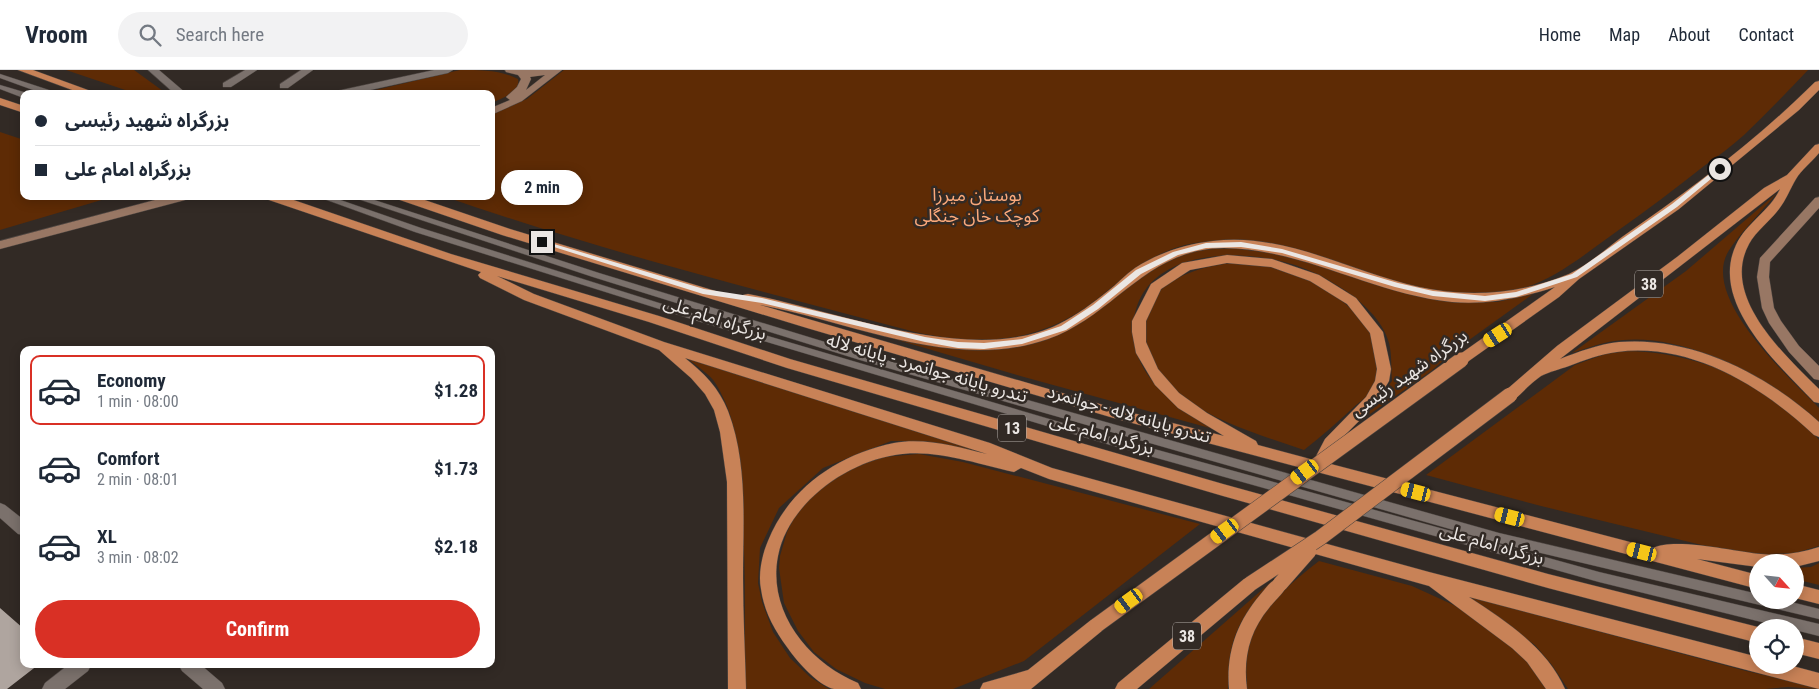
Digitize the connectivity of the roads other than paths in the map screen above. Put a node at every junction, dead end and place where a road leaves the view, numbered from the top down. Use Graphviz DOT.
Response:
graph roads {
  1 [pos="23,70"];
  2 [pos="153,70"];
  3 [pos="252,70"];
  4 [pos="308,70"];
  5 [pos="425,70"];
  6 [pos="448,70"];
  7 [pos="510,70"];
  8 [pos="556,70"];
  9 [pos="522,74"];
  10 [pos="0,76"];
  11 [pos="393,81"];
  12 [pos="1819,84"];
  13 [pos="227,85"];
  14 [pos="284,86"];
  15 [pos="0,87"];
  16 [pos="40,90"];
  17 [pos="82,90"];
  18 [pos="177,90"];
  19 [pos="354,90"];
  20 [pos="20,94"];
  21 [pos="0,101"];
  22 [pos="495,104"];
  23 [pos="0,106"];
  24 [pos="20,108"];
  25 [pos="20,109"];
  26 [pos="495,110"];
  27 [pos="1819,147"];
  28 [pos="1791,177"];
  29 [pos="138,200"];
  30 [pos="169,200"];
  31 [pos="281,200"];
  32 [pos="332,200"];
  33 [pos="365,200"];
  34 [pos="413,200"];
  35 [pos="1819,201"];
  36 [pos="0,238"];
  37 [pos="0,245"];
  38 [pos="447,257"];
  39 [pos="1575,276"];
  40 [pos="703,292"];
  41 [pos="660,345"];
  42 [pos="1536,373"];
  43 [pos="1819,375"];
  44 [pos="1819,398"];
  45 [pos="1819,431"];
  46 [pos="1265,453"];
  47 [pos="1321,460"];
  48 [pos="1049,472"];
  49 [pos="0,509"];
  50 [pos="20,526"];
  51 [pos="1320,538"];
  52 [pos="1642,552"];
  53 [pos="1819,554"];
  54 [pos="1429,579"];
  55 [pos="1749,580"];
  56 [pos="1804,593"];
  57 [pos="1819,597"];
  58 [pos="1749,598"];
  59 [pos="1798,609"];
  60 [pos="1819,614"];
  61 [pos="1819,630"];
  62 [pos="1749,633"];
  63 [pos="1804,647"];
  64 [pos="1819,651"];
  65 [pos="1749,663"];
  66 [pos="78,668"];
  67 [pos="192,668"];
  68 [pos="1792,674"];
  69 [pos="1032,678"];
  70 [pos="1819,681"];
  71 [pos="51,689"];
  72 [pos="216,689"];
  73 [pos="737,689"];
  74 [pos="852,689"];
  75 [pos="988,689"];
  76 [pos="1018,689"];
  77 [pos="1124,689"];
  78 [pos="1238,689"];
  79 [pos="1556,689"];
  1 -- 17 [label="highway"];
  2 -- 18 [label="street"];
  3 -- 13 [label="street"];
  4 -- 14 [label="street"];
  5 -- 11 [label="street"];
  6 -- 11 [label="street"];
  7 -- 9 [label="main road"];
  8 -- 9 [label="main road"];
  8 -- 26 [label="main road"];
  9 -- 22 [label="main road"];
  10 -- 16 [label="lane"];
  11 -- 19 [label="street"];
  12 -- 39 [label="highway, بزرگراه شهید رئیسی"];
  15 -- 20 [label="lane"];
  21 -- 24 [label="highway"];
  23 -- 25 [label="highway"];
  27 -- 28 [label="highway, 38"];
  28 -- 42 [label="highway, 38"];
  28 -- 44 [label="highway"];
  29 -- 36 [label="main road"];
  30 -- 37 [label="main road"];
  31 -- 38 [label="highway, بزرگراه امام علی / 13"];
  32 -- 61 [label="lane, تندرو پایانه جوانمرد - پایانه لاله"];
  33 -- 58 [label="lane, تندرو پایانه لاله - جوانمرد"];
  34 -- 40 [label="highway, بزرگراه امام علی / 13"];
  35 -- 43 [label="main road"];
  38 -- 41 [label="highway"];
  38 -- 62 [label="highway, بزرگراه امام علی / 13"];
  39 -- 40 [label="highway"];
  39 -- 47 [label="highway, بزرگراه شهید رئیسی, bridge"];
  40 -- 46 [label="highway, بزرگراه امام علی / 13"];
  41 -- 48 [label="highway"];
  41 -- 73 [label="highway"];
  42 -- 45 [label="highway"];
  42 -- 51 [label="highway, 38, bridge"];
  46 -- 47 [label="highway"];
  46 -- 52 [label="highway, بزرگراه امام علی / 13"];
  47 -- 69 [label="highway, بزرگراه شهید رئیسی, bridge"];
  48 -- 54 [label="highway"];
  48 -- 74 [label="highway"];
  49 -- 50 [label="street"];
  51 -- 77 [label="highway, 38, bridge"];
  51 -- 78 [label="highway, bridge"];
  52 -- 53 [label="highway"];
  52 -- 55 [label="highway, بزرگراه امام علی / 13"];
  54 -- 65 [label="highway"];
  54 -- 79 [label="highway"];
  56 -- 57 [label="highway"];
  59 -- 60 [label="lane, تندرو پایانه لاله - جوانمرد"];
  63 -- 64 [label="highway"];
  66 -- 71 [label="street"];
  67 -- 72 [label="street"];
  68 -- 70 [label="highway"];
  69 -- 75 [label="highway"];
  69 -- 76 [label="highway, بزرگراه شهید رئیسی"];
}
